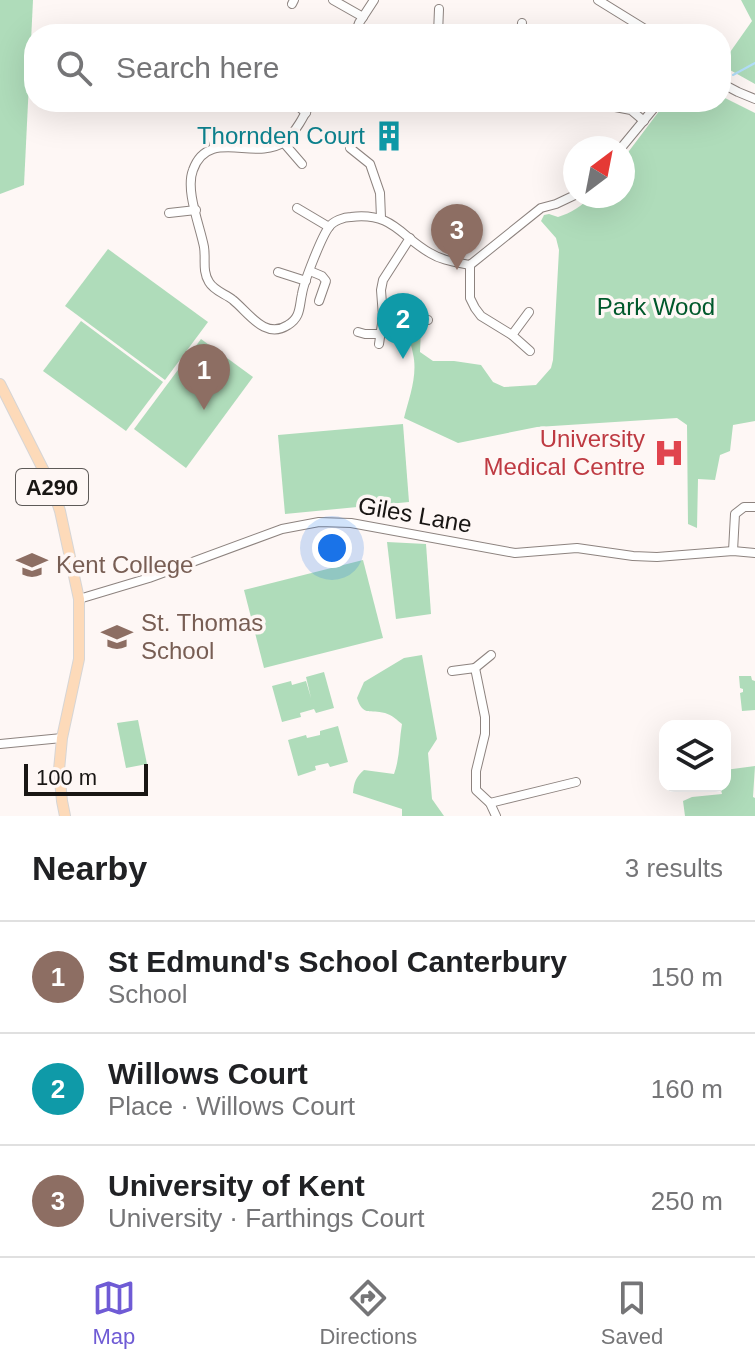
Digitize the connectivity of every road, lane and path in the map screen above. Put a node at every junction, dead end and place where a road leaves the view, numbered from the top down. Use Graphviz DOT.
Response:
graph roads {
  1 [pos="333,0"];
  2 [pos="374,0"];
  3 [pos="598,0"];
  4 [pos="439,9"];
  5 [pos="363,17"];
  6 [pos="358,24"];
  7 [pos="438,24"];
  8 [pos="637,24"];
  9 [pos="731,88"];
  10 [pos="755,99"];
  11 [pos="633,112"];
  12 [pos="651,112"];
  13 [pos="306,113"];
  14 [pos="644,121"];
  15 [pos="209,133"];
  16 [pos="631,136"];
  17 [pos="283,142"];
  18 [pos="215,147"];
  19 [pos="350,148"];
  20 [pos="302,164"];
  21 [pos="563,201"];
  22 [pos="297,208"];
  23 [pos="196,210"];
  24 [pos="169,213"];
  25 [pos="381,218"];
  26 [pos="329,227"];
  27 [pos="410,238"];
  28 [pos="470,265"];
  29 [pos="278,272"];
  30 [pos="308,276"];
  31 [pos="319,301"];
  32 [pos="529,312"];
  33 [pos="383,317"];
  34 [pos="428,320"];
  35 [pos="358,332"];
  36 [pos="512,335"];
  37 [pos="530,351"];
  38 [pos="0,384"];
  39 [pos="755,507"];
  40 [pos="733,551"];
  41 [pos="755,553"];
  42 [pos="79,599"];
  43 [pos="491,655"];
  44 [pos="475,668"];
  45 [pos="452,671"];
  46 [pos="62,738"];
  47 [pos="0,744"];
  48 [pos="576,782"];
  49 [pos="490,803"];
  50 [pos="65,816"];
  51 [pos="496,816"];
  1 -- 5 [label="street"];
  2 -- 5 [label="street"];
  3 -- 8 [label="street"];
  4 -- 7 [label="street"];
  5 -- 6 [label="street"];
  9 -- 10 [label="street"];
  11 -- 14 [label="street"];
  12 -- 14 [label="street"];
  13 -- 17 [label="street"];
  14 -- 16 [label="street"];
  15 -- 18 [label="street"];
  17 -- 18 [label="street"];
  17 -- 20 [label="street"];
  18 -- 23 [label="street"];
  19 -- 25 [label="street"];
  21 -- 28 [label="street"];
  22 -- 26 [label="street"];
  23 -- 24 [label="street"];
  23 -- 30 [label="street"];
  25 -- 26 [label="street"];
  25 -- 27 [label="street"];
  26 -- 30 [label="street"];
  27 -- 28 [label="street"];
  27 -- 33 [label="street"];
  28 -- 36 [label="street"];
  29 -- 30 [label="street"];
  30 -- 31 [label="street"];
  32 -- 36 [label="street"];
  33 -- 34 [label="street"];
  33 -- 35 [label="street"];
  36 -- 37 [label="street"];
  38 -- 42 [label="main road, A290"];
  39 -- 40 [label="street"];
  40 -- 41 [label="street, Giles Lane"];
  40 -- 42 [label="street, Giles Lane"];
  42 -- 46 [label="main road, A290"];
  43 -- 44 [label="street"];
  44 -- 45 [label="street"];
  44 -- 49 [label="street"];
  46 -- 47 [label="street"];
  46 -- 50 [label="main road, A290"];
  48 -- 49 [label="street"];
  49 -- 51 [label="street"];
}
